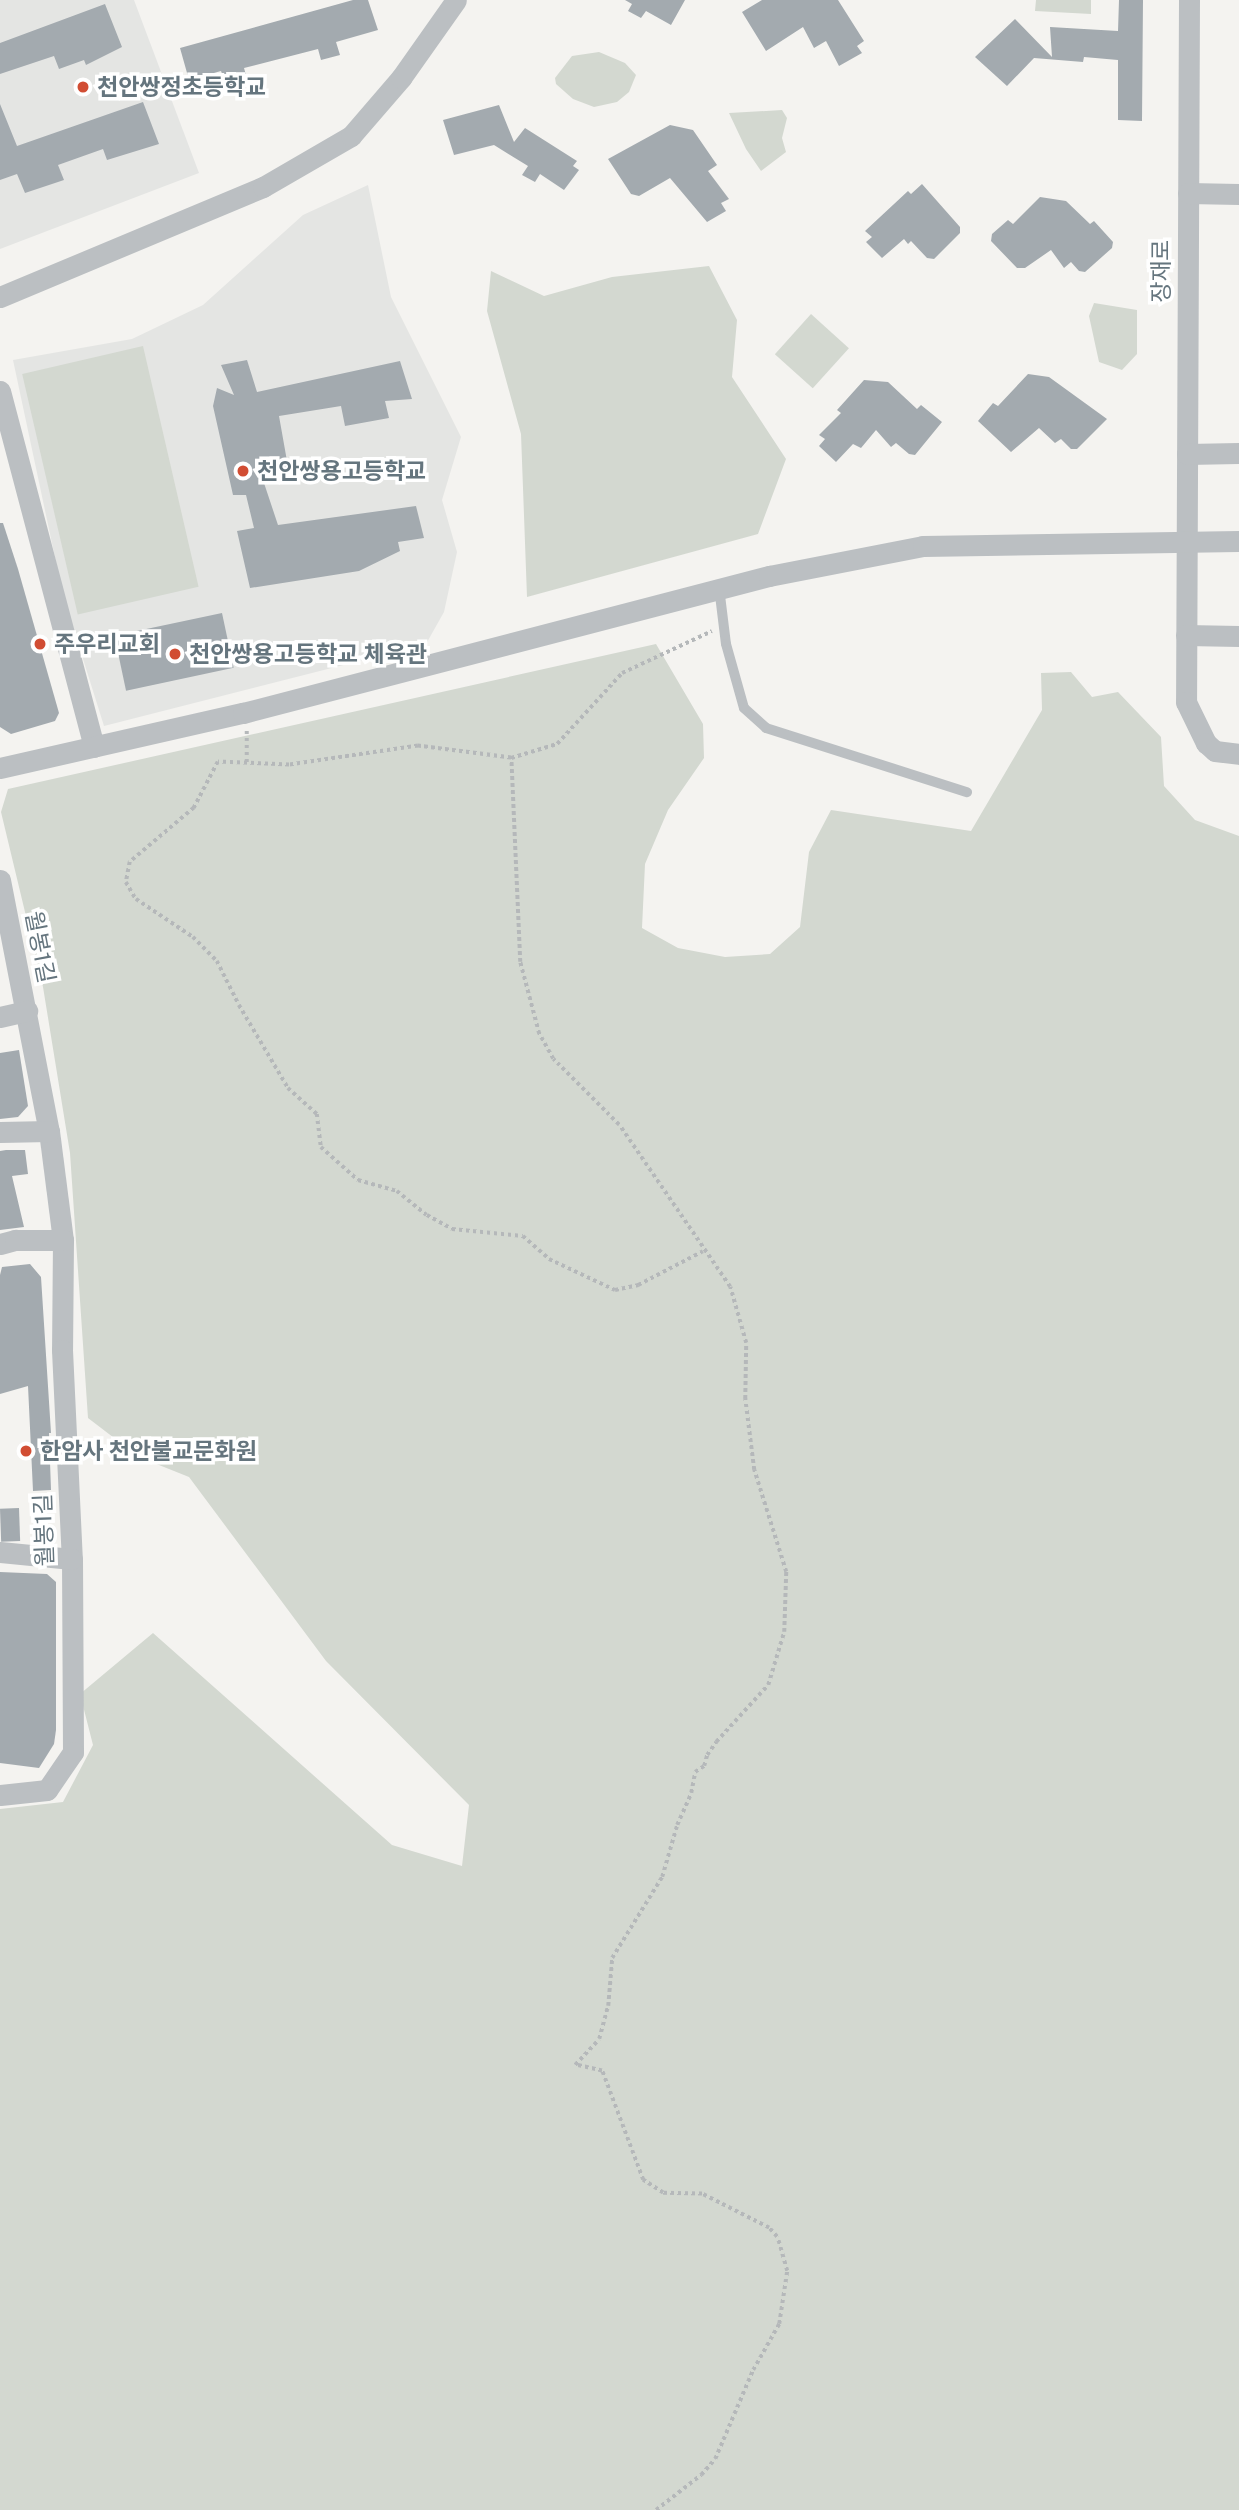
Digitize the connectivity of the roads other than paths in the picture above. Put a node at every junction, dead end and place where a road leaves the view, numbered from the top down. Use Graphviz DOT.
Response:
graph roads {
  1 [pos="456,0"];
  2 [pos="1189,0"];
  3 [pos="1188,193"];
  4 [pos="1239,194"];
  5 [pos="0,297"];
  6 [pos="0,391"];
  7 [pos="1239,453"];
  8 [pos="1187,454"];
  9 [pos="1186,541"];
  10 [pos="1239,541"];
  11 [pos="719,587"];
  12 [pos="1186,635"];
  13 [pos="1239,636"];
  14 [pos="94,747"];
  15 [pos="1239,754"];
  16 [pos="0,768"];
  17 [pos="967,792"];
  18 [pos="1,888"];
  19 [pos="27,1011"];
  20 [pos="0,1017"];
  21 [pos="50,1131"];
  22 [pos="0,1132"];
  23 [pos="63,1240"];
  24 [pos="0,1244"];
  25 [pos="0,1552"];
  26 [pos="72,1559"];
  27 [pos="0,1795"];
  1 -- 5 [label="street"];
  2 -- 3 [label="street, 장재로"];
  3 -- 4 [label="street"];
  3 -- 8 [label="street, 장재로"];
  6 -- 14 [label="street"];
  7 -- 8 [label="street"];
  8 -- 9 [label="street, 장재로"];
  9 -- 10 [label="street"];
  9 -- 11 [label="street"];
  9 -- 12 [label="street, 장재로"];
  11 -- 14 [label="street"];
  11 -- 17 [label="lane"];
  12 -- 13 [label="street"];
  12 -- 15 [label="street, 장재로"];
  14 -- 16 [label="street"];
  18 -- 19 [label="street, 월봉1길"];
  19 -- 20 [label="street, 월봉1길"];
  19 -- 21 [label="street, 월봉1길"];
  21 -- 22 [label="street"];
  21 -- 23 [label="street, 월봉1길"];
  23 -- 24 [label="street"];
  23 -- 26 [label="street, 월봉1길"];
  25 -- 26 [label="street"];
  26 -- 27 [label="street, 월봉1길"];
}
